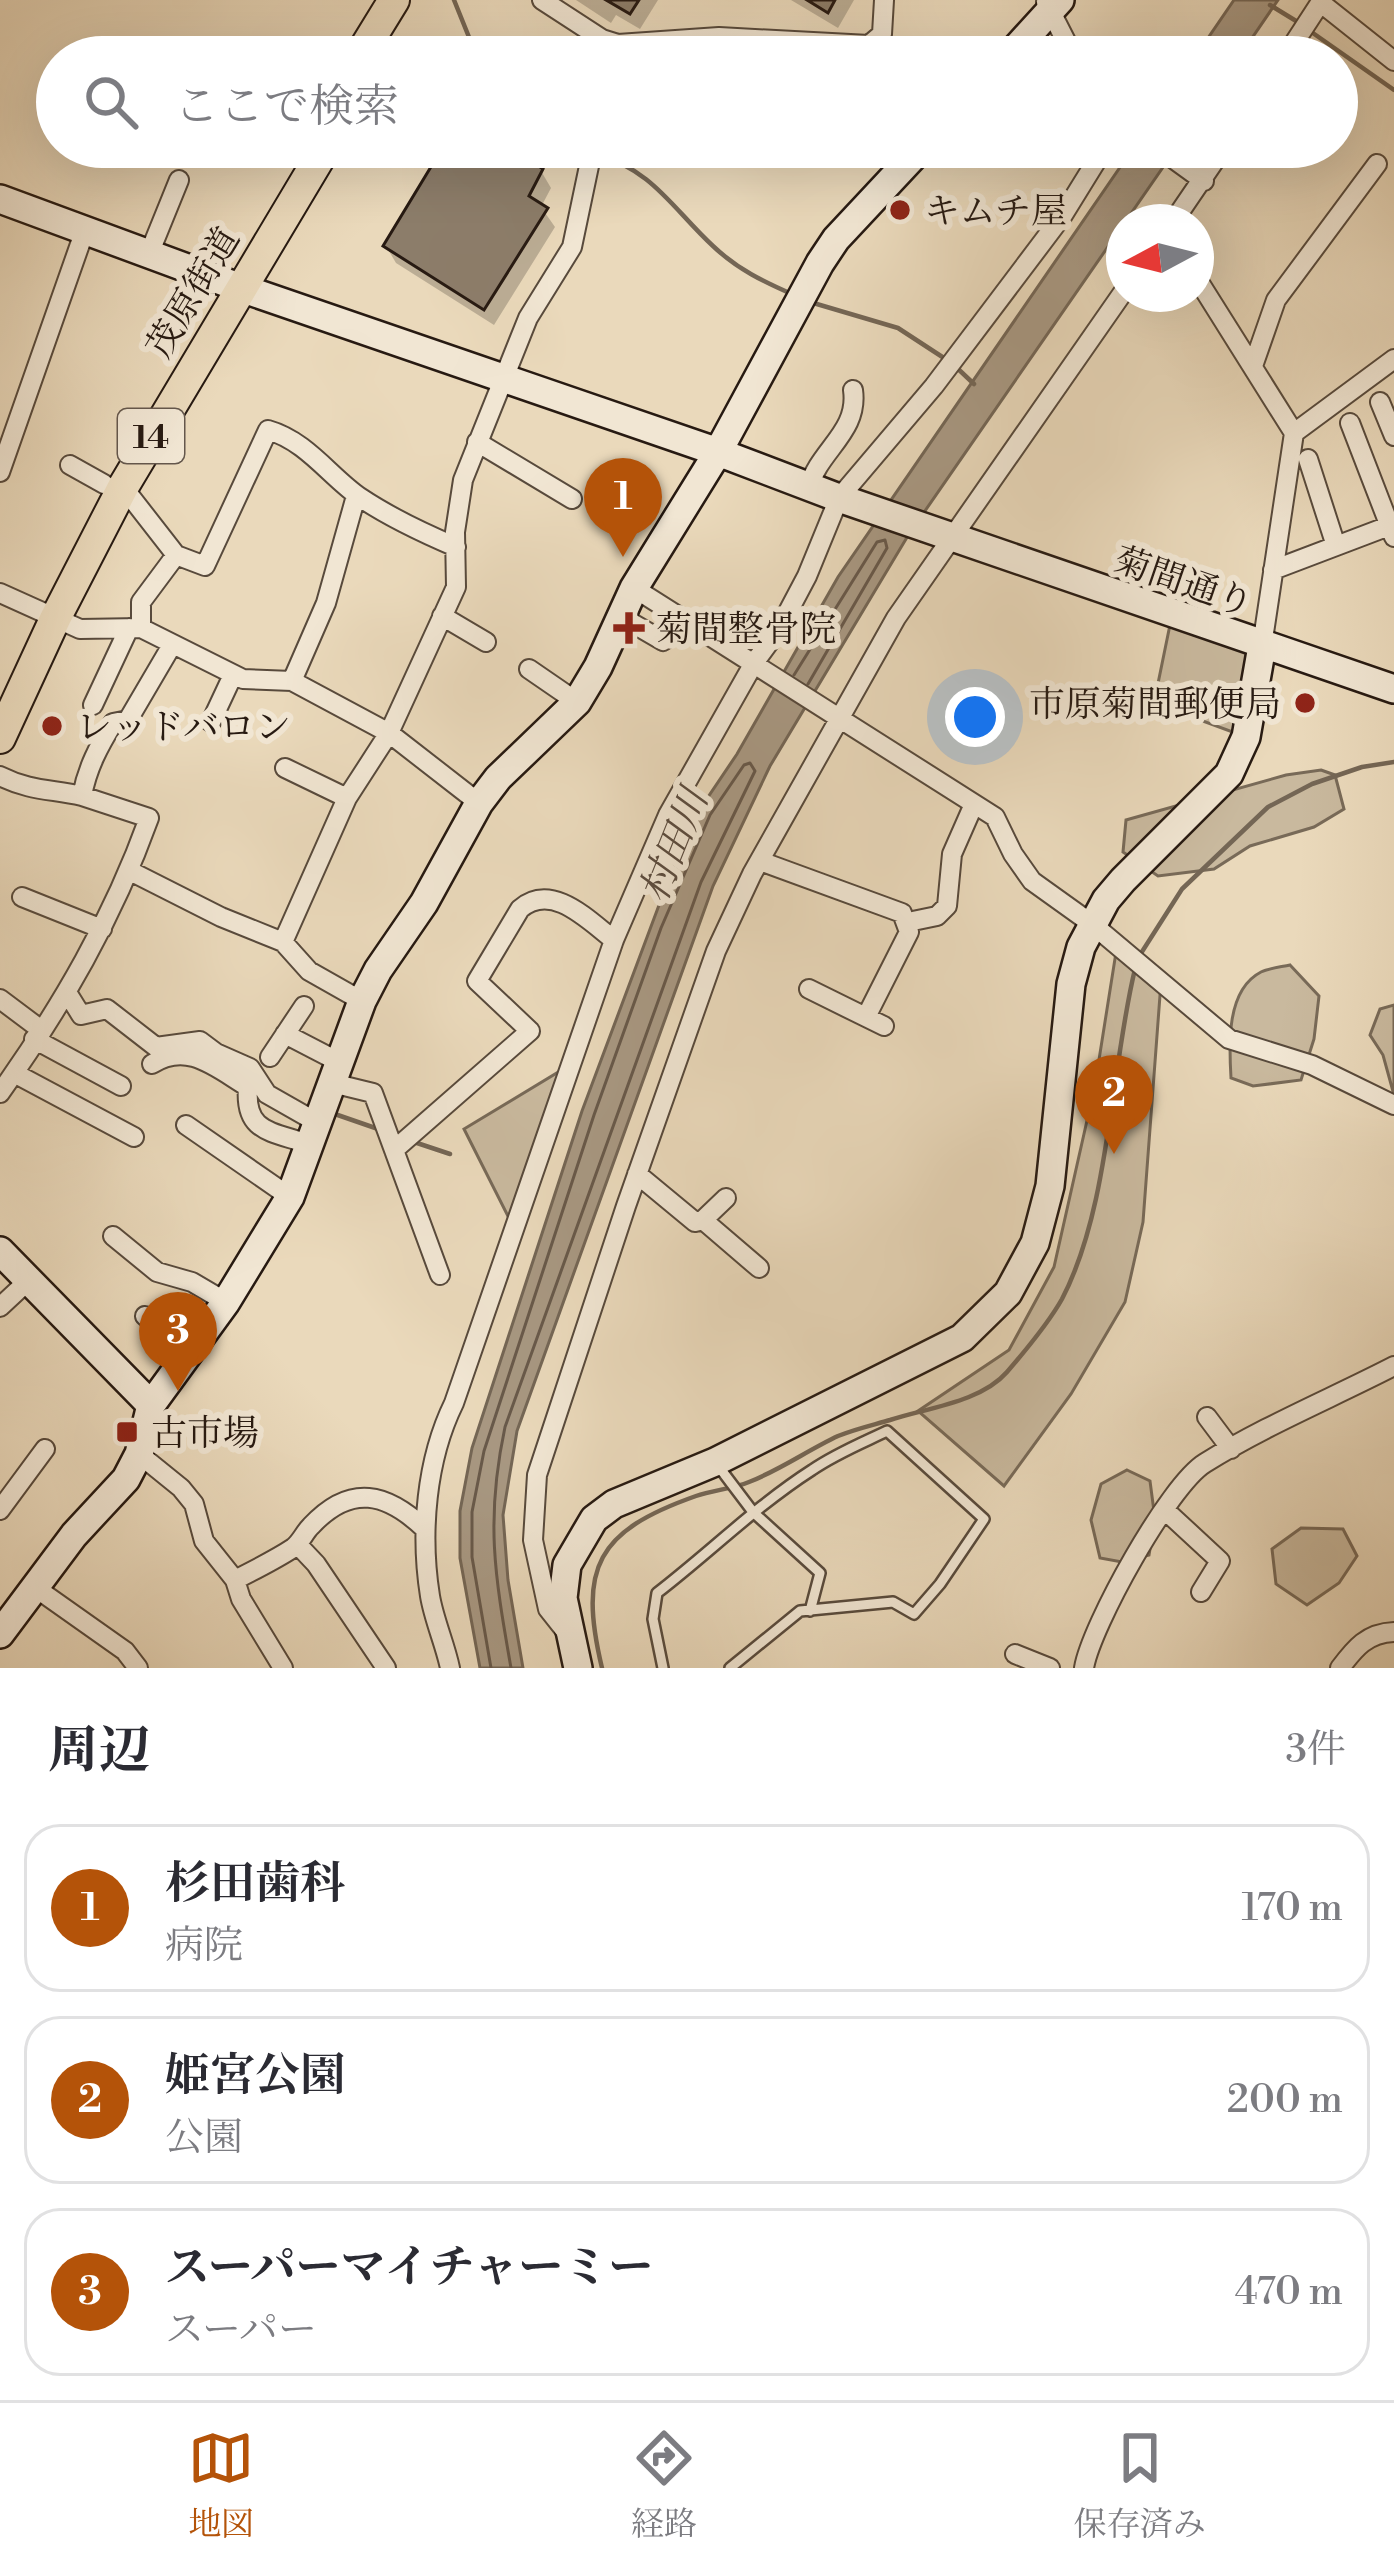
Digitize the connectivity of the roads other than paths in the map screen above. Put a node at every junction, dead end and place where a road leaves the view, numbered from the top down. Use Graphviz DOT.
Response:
graph roads {
  1 [pos="394,0"];
  2 [pos="415,0"];
  3 [pos="542,0"];
  4 [pos="884,0"];
  5 [pos="1322,2"];
  6 [pos="1052,4"];
  7 [pos="372,36"];
  8 [pos="393,36"];
  9 [pos="584,36"];
  10 [pos="880,36"];
  11 [pos="1025,36"];
  12 [pos="1065,36"];
  13 [pos="1299,36"];
  14 [pos="1394,61"];
  15 [pos="1377,164"];
  16 [pos="293,168"];
  17 [pos="312,168"];
  18 [pos="589,168"];
  19 [pos="902,168"];
  20 [pos="1092,168"];
  21 [pos="1186,168"];
  22 [pos="1212,168"];
  23 [pos="179,180"];
  24 [pos="1204,181"];
  25 [pos="0,199"];
  26 [pos="1187,204"];
  27 [pos="85,230"];
  28 [pos="149,254"];
  29 [pos="232,284"];
  30 [pos="1214,305"];
  31 [pos="1109,312"];
  32 [pos="1394,358"];
  33 [pos="1253,366"];
  34 [pos="505,378"];
  35 [pos="853,390"];
  36 [pos="1380,402"];
  37 [pos="1350,423"];
  38 [pos="1294,433"];
  39 [pos="1394,436"];
  40 [pos="477,442"];
  41 [pos="718,452"];
  42 [pos="1308,459"];
  43 [pos="70,465"];
  44 [pos="1,466"];
  45 [pos="114,485"];
  46 [pos="809,487"];
  47 [pos="356,496"];
  48 [pos="572,499"];
  49 [pos="839,499"];
  50 [pos="1393,529"];
  51 [pos="951,537"];
  52 [pos="1336,546"];
  53 [pos="456,547"];
  54 [pos="176,556"];
  55 [pos="1274,570"];
  56 [pos="634,588"];
  57 [pos="0,593"];
  58 [pos="47,616"];
  59 [pos="442,616"];
  60 [pos="620,616"];
  61 [pos="688,622"];
  62 [pos="135,628"];
  63 [pos="486,642"];
  64 [pos="172,645"];
  65 [pos="1262,646"];
  66 [pos="754,663"];
  67 [pos="529,669"];
  68 [pos="233,675"];
  69 [pos="292,681"];
  70 [pos="1394,689"];
  71 [pos="0,699"];
  72 [pos="577,702"];
  73 [pos="93,705"];
  74 [pos="842,719"];
  75 [pos="211,722"];
  76 [pos="389,733"];
  77 [pos="0,738"];
  78 [pos="285,768"];
  79 [pos="0,776"];
  80 [pos="82,796"];
  81 [pos="347,798"];
  82 [pos="479,803"];
  83 [pos="974,804"];
  84 [pos="760,861"];
  85 [pos="130,872"];
  86 [pos="22,897"];
  87 [pos="908,922"];
  88 [pos="1092,924"];
  89 [pos="102,929"];
  90 [pos="614,940"];
  91 [pos="284,943"];
  92 [pos="809,989"];
  93 [pos="68,994"];
  94 [pos="0,999"];
  95 [pos="362,1001"];
  96 [pos="304,1006"];
  97 [pos="37,1034"];
  98 [pos="285,1034"];
  99 [pos="270,1057"];
  100 [pos="152,1064"];
  101 [pos="335,1072"];
  102 [pos="14,1073"];
  103 [pos="121,1086"];
  104 [pos="0,1093"];
  105 [pos="1394,1106"];
  106 [pos="186,1125"];
  107 [pos="314,1134"];
  108 [pos="134,1137"];
  109 [pos="394,1150"];
  110 [pos="637,1174"];
  111 [pos="290,1197"];
  112 [pos="726,1198"];
  113 [pos="703,1220"];
  114 [pos="113,1236"];
  115 [pos="0,1251"];
  116 [pos="759,1268"];
  117 [pos="440,1275"];
  118 [pos="29,1280"];
  119 [pos="226,1302"];
  120 [pos="0,1307"];
  121 [pos="145,1316"];
  122 [pos="188,1353"];
  123 [pos="1394,1366"];
  124 [pos="152,1405"];
  125 [pos="1207,1417"];
  126 [pos="45,1448"];
  127 [pos="1231,1449"];
  128 [pos="139,1454"];
  129 [pos="715,1462"];
  130 [pos="0,1510"];
  131 [pos="1166,1511"];
  132 [pos="753,1513"];
  133 [pos="424,1529"];
  134 [pos="298,1545"];
  135 [pos="235,1580"];
  136 [pos="33,1586"];
  137 [pos="1201,1592"];
  138 [pos="810,1611"];
  139 [pos="1,1629"];
  140 [pos="1394,1632"];
  141 [pos="570,1636"];
  142 [pos="1015,1654"];
  143 [pos="138,1668"];
  144 [pos="283,1668"];
  145 [pos="386,1668"];
  146 [pos="450,1668"];
  147 [pos="578,1668"];
  148 [pos="663,1668"];
  149 [pos="730,1668"];
  150 [pos="1050,1668"];
  151 [pos="1084,1668"];
  152 [pos="1340,1668"];
  1 -- 7 [label="main road"];
  2 -- 8 [label="main road"];
  3 -- 9 [label="street"];
  4 -- 10 [label="street"];
  5 -- 13 [label="street"];
  5 -- 14 [label="street"];
  6 -- 11 [label="street"];
  6 -- 12 [label="street"];
  15 -- 33 [label="street"];
  16 -- 29 [label="main road, 茂原街道 / 14"];
  17 -- 29 [label="main road, 茂原街道 / 14"];
  18 -- 34 [label="street"];
  19 -- 41 [label="street"];
  20 -- 49 [label="street"];
  21 -- 24 [label="street"];
  22 -- 24 [label="street"];
  23 -- 28 [label="street"];
  24 -- 26 [label="street"];
  25 -- 27 [label="street, 菊間通り"];
  27 -- 28 [label="street, 菊間通り"];
  27 -- 44 [label="street"];
  28 -- 29 [label="street, 菊間通り"];
  29 -- 34 [label="street, 菊間通り"];
  29 -- 45 [label="main road, 茂原街道 / 14"];
  30 -- 33 [label="street"];
  31 -- 51 [label="street"];
  32 -- 38 [label="street"];
  33 -- 38 [label="street"];
  34 -- 40 [label="street"];
  34 -- 41 [label="street, 菊間通り"];
  35 -- 46 [label="street"];
  36 -- 39 [label="street"];
  37 -- 50 [label="street"];
  38 -- 55 [label="street"];
  40 -- 48 [label="street"];
  40 -- 53 [label="street"];
  41 -- 46 [label="street, 菊間通り"];
  41 -- 56 [label="street"];
  42 -- 52 [label="street"];
  43 -- 45 [label="street"];
  45 -- 54 [label="street"];
  45 -- 58 [label="main road, 茂原街道 / 14"];
  46 -- 49 [label="street, 菊間通り"];
  47 -- 53 [label="street"];
  47 -- 54 [label="street"];
  47 -- 69 [label="street"];
  49 -- 51 [label="street, 菊間通り"];
  49 -- 66 [label="street"];
  50 -- 52 [label="street"];
  51 -- 65 [label="street, 菊間通り"];
  51 -- 74 [label="street"];
  52 -- 55 [label="street"];
  53 -- 59 [label="street"];
  54 -- 62 [label="street"];
  55 -- 65 [label="street"];
  56 -- 60 [label="street"];
  56 -- 61 [label="street"];
  57 -- 58 [label="street"];
  58 -- 62 [label="street"];
  58 -- 71 [label="main road, 茂原街道 / 14"];
  58 -- 77 [label="main road, 茂原街道 / 14"];
  59 -- 63 [label="street"];
  59 -- 76 [label="street"];
  60 -- 61 [label="street"];
  60 -- 72 [label="street"];
  61 -- 66 [label="street"];
  62 -- 64 [label="street"];
  62 -- 73 [label="street"];
  64 -- 68 [label="street"];
  64 -- 80 [label="street"];
  65 -- 70 [label="street, 菊間通り"];
  65 -- 88 [label="street"];
  66 -- 74 [label="street"];
  66 -- 90 [label="street"];
  67 -- 72 [label="street"];
  68 -- 69 [label="street"];
  68 -- 75 [label="street"];
  69 -- 76 [label="street"];
  72 -- 82 [label="street"];
  74 -- 83 [label="street"];
  74 -- 84 [label="street"];
  76 -- 81 [label="street"];
  76 -- 82 [label="street"];
  78 -- 81 [label="street"];
  79 -- 80 [label="street"];
  80 -- 85 [label="street"];
  81 -- 91 [label="street"];
  82 -- 95 [label="street"];
  83 -- 87 [label="street"];
  83 -- 88 [label="street"];
  84 -- 87 [label="street"];
  84 -- 110 [label="street"];
  85 -- 89 [label="street"];
  85 -- 91 [label="street"];
  86 -- 89 [label="street"];
  87 -- 92 [label="street"];
  88 -- 105 [label="street"];
  88 -- 129 [label="street"];
  89 -- 93 [label="street"];
  90 -- 109 [label="street"];
  90 -- 133 [label="street"];
  91 -- 95 [label="street"];
  93 -- 97 [label="street"];
  93 -- 107 [label="street"];
  94 -- 97 [label="street"];
  95 -- 101 [label="street"];
  96 -- 98 [label="street"];
  97 -- 102 [label="street"];
  97 -- 103 [label="street"];
  98 -- 99 [label="street"];
  98 -- 101 [label="street"];
  100 -- 107 [label="street"];
  101 -- 107 [label="street"];
  101 -- 109 [label="street"];
  102 -- 104 [label="street"];
  102 -- 108 [label="street"];
  106 -- 111 [label="street"];
  107 -- 111 [label="street"];
  109 -- 117 [label="street"];
  110 -- 113 [label="street"];
  110 -- 141 [label="street"];
  111 -- 119 [label="street"];
  112 -- 113 [label="street"];
  113 -- 116 [label="street"];
  114 -- 119 [label="street"];
  115 -- 118 [label="street"];
  118 -- 120 [label="street"];
  118 -- 124 [label="street"];
  119 -- 122 [label="street"];
  121 -- 122 [label="street"];
  122 -- 124 [label="street"];
  123 -- 127 [label="street"];
  124 -- 128 [label="street"];
  125 -- 127 [label="street"];
  126 -- 130 [label="street"];
  127 -- 131 [label="street"];
  128 -- 135 [label="street"];
  128 -- 136 [label="street"];
  129 -- 132 [label="lane"];
  129 -- 141 [label="street"];
  131 -- 137 [label="street"];
  131 -- 151 [label="street"];
  132 -- 138 [label="lane"];
  132 -- 138 [label="lane"];
  132 -- 148 [label="lane"];
  133 -- 134 [label="street"];
  133 -- 146 [label="street"];
  134 -- 135 [label="street"];
  134 -- 145 [label="street"];
  135 -- 144 [label="street"];
  136 -- 139 [label="street"];
  136 -- 143 [label="street"];
  138 -- 149 [label="lane"];
  140 -- 152 [label="street"];
  141 -- 147 [label="street"];
  142 -- 150 [label="street"];
}
